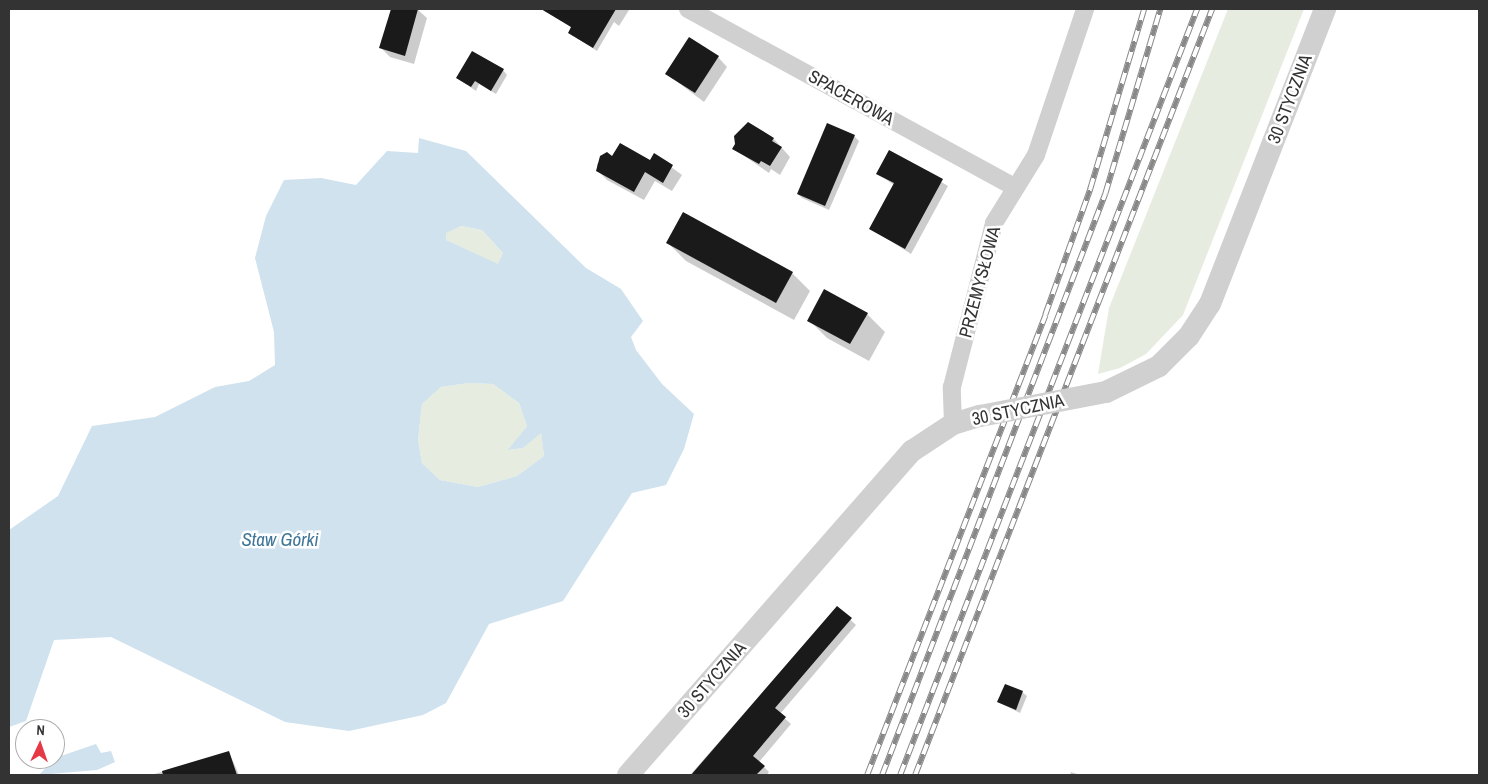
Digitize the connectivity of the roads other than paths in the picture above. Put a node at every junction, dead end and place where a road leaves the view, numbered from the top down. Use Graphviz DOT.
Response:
graph roads {
  1 [pos="688,9"];
  2 [pos="1085,9"];
  3 [pos="1325,9"];
  4 [pos="1014,187"];
  5 [pos="953,424"];
  6 [pos="628,775"];
  1 -- 4 [label="street, SPACEROWA"];
  2 -- 4 [label="street, PRZEMYSŁOWA"];
  3 -- 5 [label="street, 30 STYCZNIA, bridge"];
  4 -- 5 [label="street, PRZEMYSŁOWA"];
  5 -- 6 [label="street, 30 STYCZNIA"];
}
